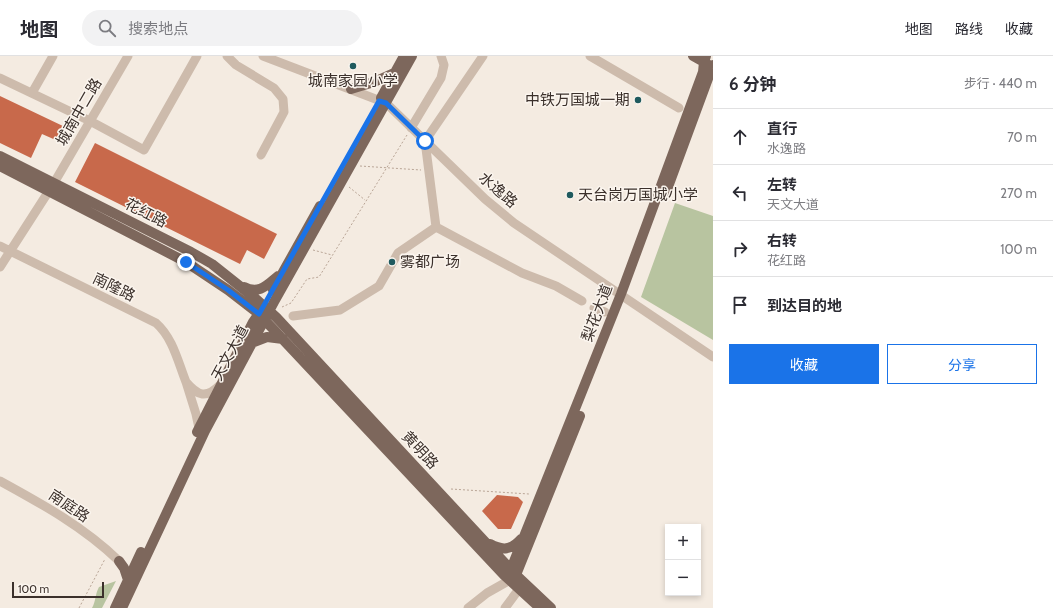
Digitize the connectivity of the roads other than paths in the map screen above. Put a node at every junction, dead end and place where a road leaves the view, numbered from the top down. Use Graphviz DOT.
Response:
graph roads {
  1 [pos="53,56"];
  2 [pos="128,56"];
  3 [pos="197,56"];
  4 [pos="227,56"];
  5 [pos="263,56"];
  6 [pos="404,56"];
  7 [pos="412,56"];
  8 [pos="441,56"];
  9 [pos="483,56"];
  10 [pos="590,56"];
  11 [pos="693,56"];
  12 [pos="710,62"];
  13 [pos="394,73"];
  14 [pos="0,78"];
  15 [pos="351,89"];
  16 [pos="32,93"];
  17 [pos="382,102"];
  18 [pos="679,108"];
  19 [pos="90,122"];
  20 [pos="411,128"];
  21 [pos="425,141"];
  22 [pos="261,155"];
  23 [pos="0,156"];
  24 [pos="0,166"];
  25 [pos="51,187"];
  26 [pos="436,227"];
  27 [pos="0,246"];
  28 [pos="10,251"];
  29 [pos="191,252"];
  30 [pos="186,262"];
  31 [pos="0,267"];
  32 [pos="283,272"];
  33 [pos="239,285"];
  34 [pos="624,296"];
  35 [pos="582,301"];
  36 [pos="594,308"];
  37 [pos="605,312"];
  38 [pos="264,313"];
  39 [pos="293,316"];
  40 [pos="283,339"];
  41 [pos="254,342"];
  42 [pos="713,357"];
  43 [pos="186,382"];
  44 [pos="222,382"];
  45 [pos="199,428"];
  46 [pos="0,481"];
  47 [pos="524,536"];
  48 [pos="484,541"];
  49 [pos="138,558"];
  50 [pos="119,561"];
  51 [pos="510,575"];
  52 [pos="128,580"];
  53 [pos="518,588"];
  54 [pos="115,608"];
  55 [pos="122,608"];
  56 [pos="468,608"];
  57 [pos="504,608"];
  58 [pos="540,608"];
  59 [pos="550,608"];
  1 -- 16 [label="street"];
  2 -- 19 [label="street, 城南中二路"];
  3 -- 19 [label="street"];
  4 -- 22 [label="street"];
  5 -- 15 [label="street, 水逸路"];
  6 -- 13 [label="main road, 天文大道"];
  7 -- 17 [label="main road, 天文大道"];
  8 -- 20 [label="street"];
  9 -- 21 [label="street"];
  10 -- 18 [label="street"];
  11 -- 12 [label="main road"];
  12 -- 34 [label="main road, 梨花大道"];
  13 -- 15 [label="main road"];
  13 -- 17 [label="main road, 天文大道"];
  14 -- 16 [label="street"];
  15 -- 17 [label="street, 水逸路"];
  16 -- 19 [label="street"];
  17 -- 20 [label="street, 水逸路"];
  17 -- 32 [label="main road, 天文大道"];
  17 -- 38 [label="main road, 天文大道"];
  19 -- 25 [label="street, 城南中二路"];
  20 -- 21 [label="street, 水逸路"];
  21 -- 26 [label="street"];
  21 -- 34 [label="street, 水逸路"];
  23 -- 25 [label="main road, 花红路"];
  24 -- 25 [label="main road, 花红路"];
  25 -- 28 [label="street, 城南中二路"];
  25 -- 29 [label="main road, 花红路"];
  25 -- 30 [label="main road, 花红路"];
  26 -- 35 [label="street"];
  26 -- 39 [label="street"];
  27 -- 28 [label="street, 南隆路"];
  28 -- 31 [label="street, 城南中二路"];
  28 -- 43 [label="street, 南隆路"];
  29 -- 30 [label="main road"];
  29 -- 33 [label="main road, 花红路"];
  30 -- 38 [label="main road, 花红路"];
  32 -- 33 [label="main road"];
  32 -- 38 [label="main road, 天文大道"];
  33 -- 38 [label="main road, 花红路"];
  34 -- 42 [label="street, 水逸路"];
  34 -- 47 [label="main road, 梨花大道"];
  34 -- 51 [label="main road, 梨花大道"];
  36 -- 37 [label="street"];
  38 -- 40 [label="main road, 黄明路"];
  38 -- 41 [label="main road, 天文大道"];
  38 -- 44 [label="main road, 天文大道"];
  38 -- 48 [label="main road, 黄明路"];
  40 -- 41 [label="main road"];
  40 -- 51 [label="main road, 黄明路"];
  41 -- 55 [label="main road, 天文大道"];
  43 -- 44 [label="street"];
  43 -- 45 [label="street, 南隆路"];
  44 -- 45 [label="main road, 天文大道"];
  45 -- 49 [label="main road, 天文大道"];
  46 -- 50 [label="street, 南庭路"];
  47 -- 48 [label="main road"];
  47 -- 51 [label="main road, 梨花大道"];
  48 -- 51 [label="main road, 黄明路"];
  49 -- 50 [label="main road"];
  49 -- 52 [label="main road, 天文大道"];
  50 -- 52 [label="main road"];
  51 -- 53 [label="main road, 黄明路"];
  51 -- 56 [label="street"];
  51 -- 59 [label="main road, 黄明路"];
  52 -- 54 [label="main road, 天文大道"];
  53 -- 57 [label="street"];
  53 -- 58 [label="main road, 黄明路"];
}
